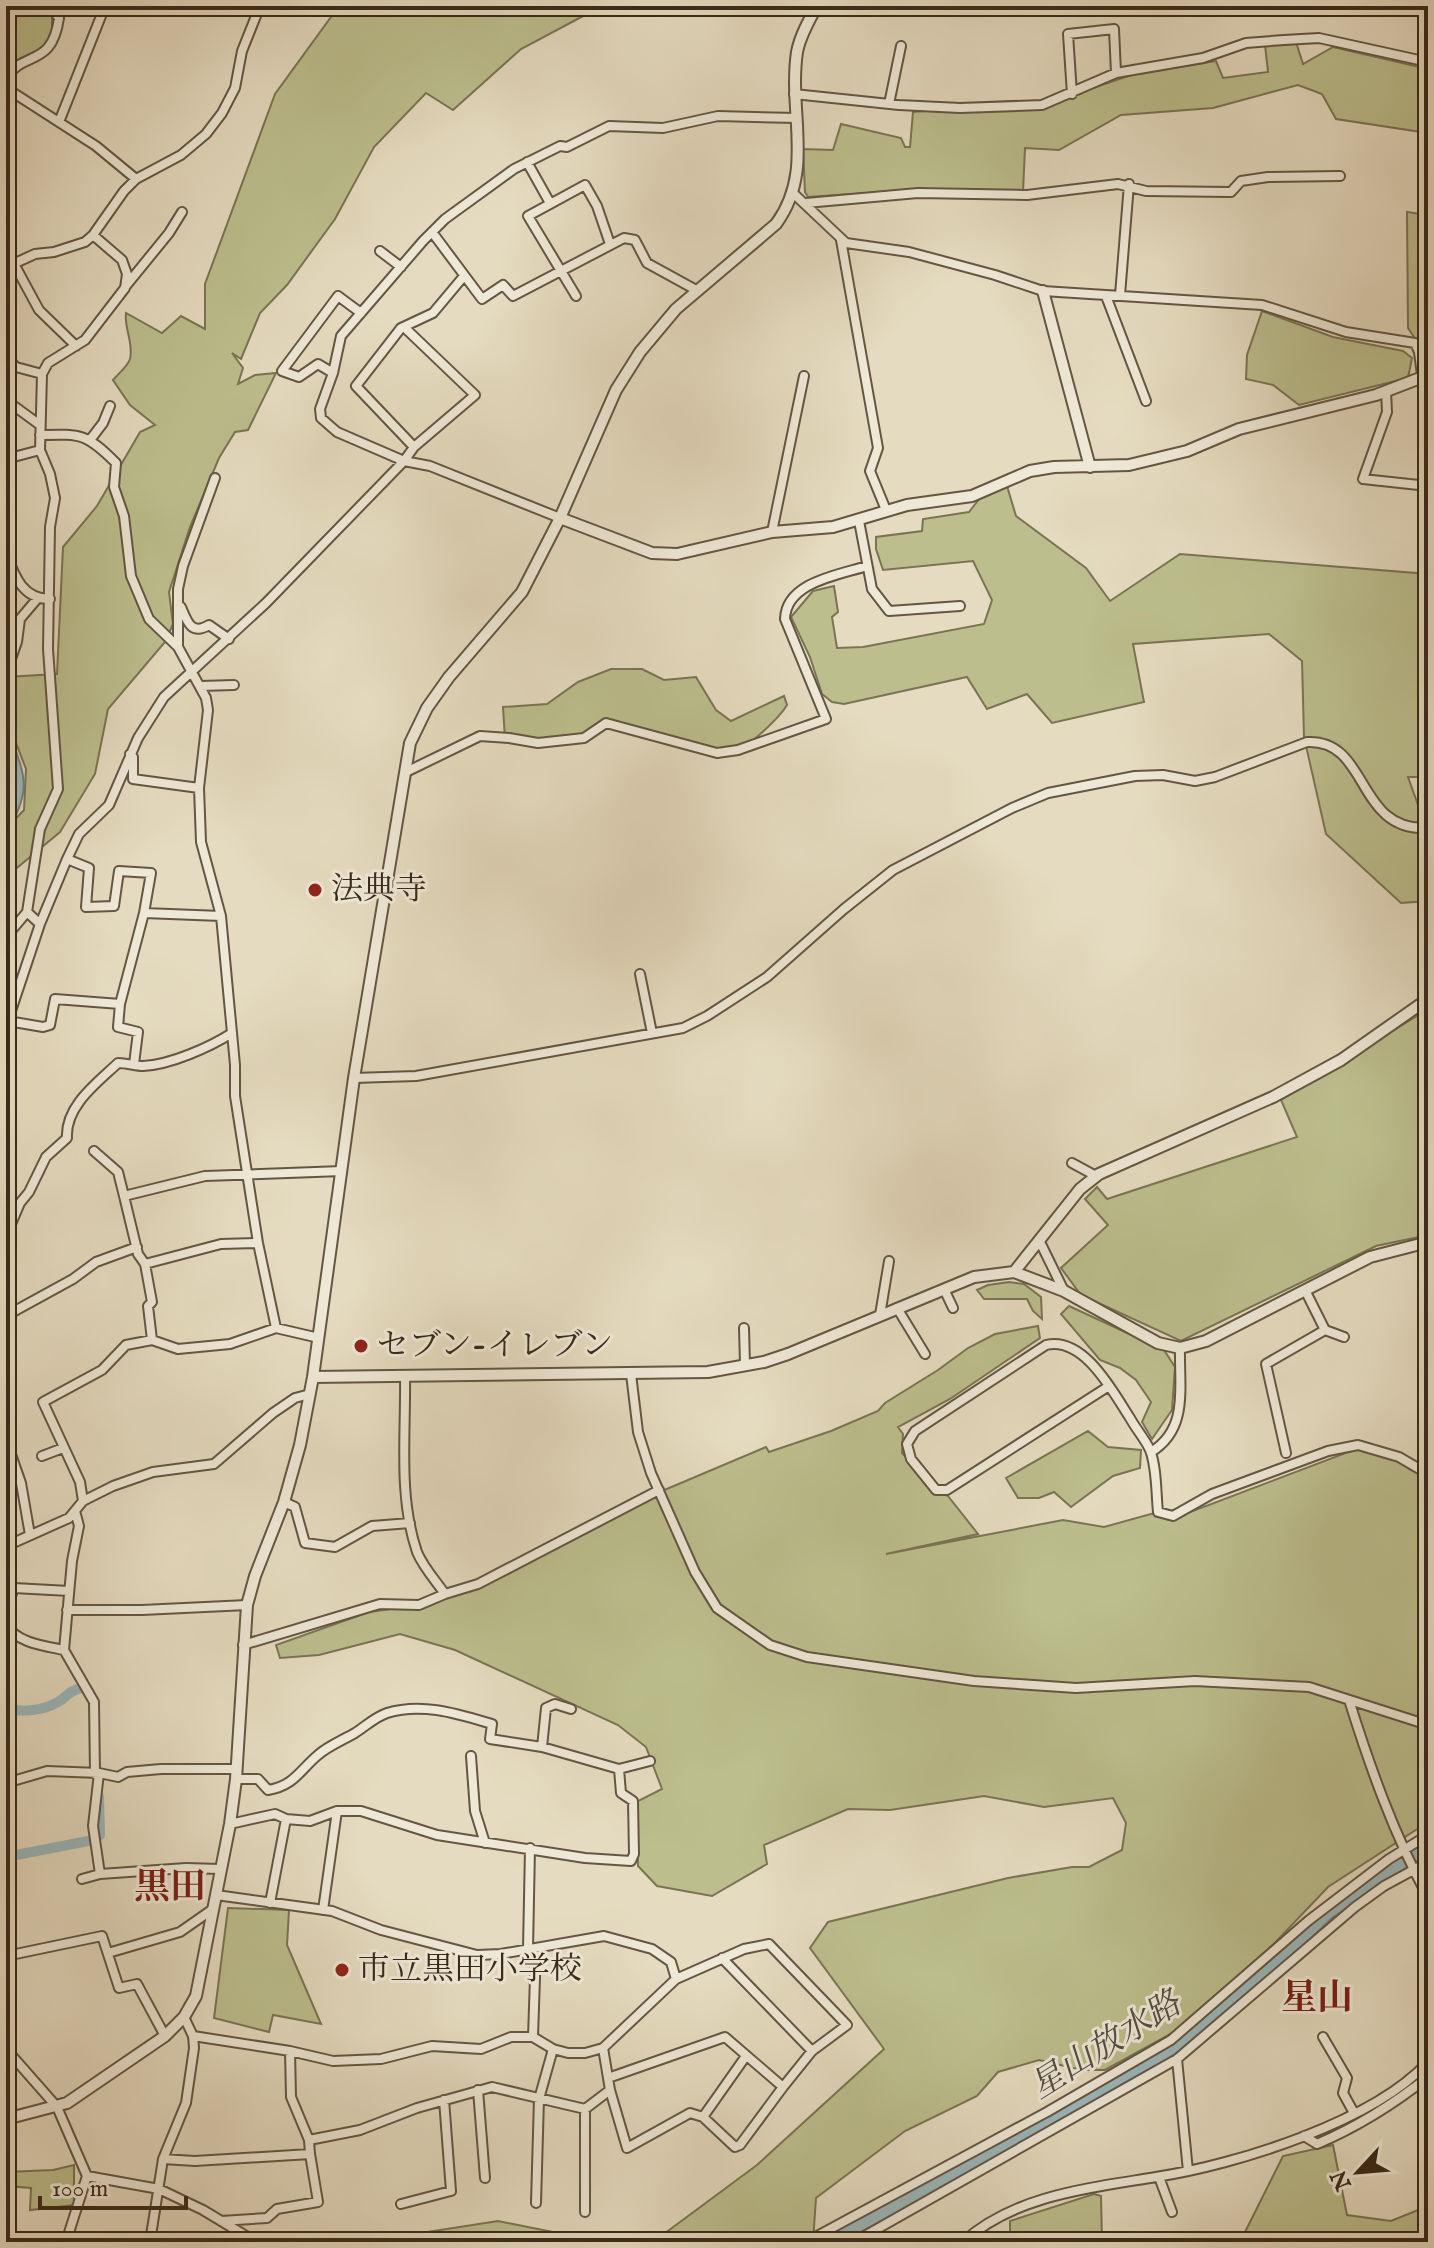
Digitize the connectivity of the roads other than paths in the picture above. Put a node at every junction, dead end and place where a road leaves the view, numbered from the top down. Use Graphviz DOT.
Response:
graph roads {
  1 [pos="105,6"];
  2 [pos="260,6"];
  3 [pos="817,6"];
  4 [pos="55,13"];
  5 [pos="901,46"];
  6 [pos="1428,62"];
  7 [pos="1116,73"];
  8 [pos="6,78"];
  9 [pos="6,88"];
  10 [pos="794,94"];
  11 [pos="1072,94"];
  12 [pos="889,104"];
  13 [pos="796,118"];
  14 [pos="59,122"];
  15 [pos="527,162"];
  16 [pos="1340,176"];
  17 [pos="136,179"];
  18 [pos="1129,184"];
  19 [pos="794,194"];
  20 [pos="550,203"];
  21 [pos="806,203"];
  22 [pos="182,212"];
  23 [pos="432,232"];
  24 [pos="93,235"];
  25 [pos="841,240"];
  26 [pos="610,244"];
  27 [pos="6,249"];
  28 [pos="380,251"];
  29 [pos="13,264"];
  30 [pos="401,267"];
  31 [pos="563,271"];
  32 [pos="464,276"];
  33 [pos="125,288"];
  34 [pos="698,291"];
  35 [pos="1043,291"];
  36 [pos="1120,295"];
  37 [pos="576,296"];
  38 [pos="1106,296"];
  39 [pos="361,313"];
  40 [pos="405,328"];
  41 [pos="76,346"];
  42 [pos="6,357"];
  43 [pos="16,367"];
  44 [pos="333,373"];
  45 [pos="42,374"];
  46 [pos="6,375"];
  47 [pos="1425,375"];
  48 [pos="804,376"];
  49 [pos="1386,391"];
  50 [pos="1146,401"];
  51 [pos="14,406"];
  52 [pos="110,406"];
  53 [pos="40,430"];
  54 [pos="90,440"];
  55 [pos="414,447"];
  56 [pos="40,450"];
  57 [pos="6,459"];
  58 [pos="404,461"];
  59 [pos="1090,467"];
  60 [pos="215,478"];
  61 [pos="1428,486"];
  62 [pos="886,510"];
  63 [pos="560,518"];
  64 [pos="859,521"];
  65 [pos="772,532"];
  66 [pos="6,554"];
  67 [pos="867,566"];
  68 [pos="37,599"];
  69 [pos="50,599"];
  70 [pos="178,599"];
  71 [pos="960,606"];
  72 [pos="6,628"];
  73 [pos="18,632"];
  74 [pos="229,639"];
  75 [pos="178,647"];
  76 [pos="193,672"];
  77 [pos="6,673"];
  78 [pos="234,685"];
  79 [pos="201,686"];
  80 [pos="130,754"];
  81 [pos="406,772"];
  82 [pos="199,788"];
  83 [pos="1428,828"];
  84 [pos="67,859"];
  85 [pos="27,912"];
  86 [pos="144,913"];
  87 [pos="221,916"];
  88 [pos="40,924"];
  89 [pos="6,937"];
  90 [pos="640,974"];
  91 [pos="1428,999"];
  92 [pos="120,1004"];
  93 [pos="7,1023"];
  94 [pos="232,1033"];
  95 [pos="652,1033"];
  96 [pos="134,1064"];
  97 [pos="354,1078"];
  98 [pos="94,1151"];
  99 [pos="1072,1163"];
  100 [pos="342,1171"];
  101 [pos="246,1173"];
  102 [pos="1096,1176"];
  103 [pos="124,1196"];
  104 [pos="6,1236"];
  105 [pos="1040,1242"];
  106 [pos="1428,1242"];
  107 [pos="258,1243"];
  108 [pos="137,1247"];
  109 [pos="889,1261"];
  110 [pos="145,1264"];
  111 [pos="1014,1272"];
  112 [pos="944,1289"];
  113 [pos="1305,1290"];
  114 [pos="1064,1291"];
  115 [pos="6,1306"];
  116 [pos="897,1308"];
  117 [pos="953,1308"];
  118 [pos="880,1315"];
  119 [pos="276,1328"];
  120 [pos="744,1328"];
  121 [pos="1325,1330"];
  122 [pos="1344,1337"];
  123 [pos="319,1338"];
  124 [pos="152,1340"];
  125 [pos="1180,1348"];
  126 [pos="925,1354"];
  127 [pos="745,1365"];
  128 [pos="631,1374"];
  129 [pos="313,1377"];
  130 [pos="405,1377"];
  131 [pos="1109,1386"];
  132 [pos="310,1394"];
  133 [pos="6,1440"];
  134 [pos="63,1448"];
  135 [pos="1151,1452"];
  136 [pos="1286,1453"];
  137 [pos="42,1456"];
  138 [pos="1428,1474"];
  139 [pos="659,1490"];
  140 [pos="83,1501"];
  141 [pos="284,1502"];
  142 [pos="75,1511"];
  143 [pos="410,1523"];
  144 [pos="30,1535"];
  145 [pos="6,1549"];
  146 [pos="69,1591"];
  147 [pos="445,1594"];
  148 [pos="247,1605"];
  149 [pos="6,1610"];
  150 [pos="67,1610"];
  151 [pos="6,1624"];
  152 [pos="243,1645"];
  153 [pos="64,1650"];
  154 [pos="1349,1700"];
  155 [pos="571,1709"];
  156 [pos="1428,1725"];
  157 [pos="542,1747"];
  158 [pos="471,1756"];
  159 [pos="650,1761"];
  160 [pos="619,1769"];
  161 [pos="97,1773"];
  162 [pos="236,1774"];
  163 [pos="6,1783"];
  164 [pos="337,1811"];
  165 [pos="286,1819"];
  166 [pos="230,1824"];
  167 [pos="1428,1835"];
  168 [pos="485,1843"];
  169 [pos="530,1848"];
  170 [pos="1404,1849"];
  171 [pos="1428,1862"];
  172 [pos="220,1869"];
  173 [pos="1414,1871"];
  174 [pos="100,1874"];
  175 [pos="82,1879"];
  176 [pos="216,1895"];
  177 [pos="1428,1897"];
  178 [pos="270,1903"];
  179 [pos="213,1909"];
  180 [pos="323,1910"];
  181 [pos="532,1948"];
  182 [pos="108,1953"];
  183 [pos="6,1956"];
  184 [pos="722,1958"];
  185 [pos="676,1979"];
  186 [pos="184,2017"];
  187 [pos="165,2036"];
  188 [pos="193,2036"];
  189 [pos="533,2037"];
  190 [pos="1323,2037"];
  191 [pos="603,2048"];
  192 [pos="6,2049"];
  193 [pos="553,2049"];
  194 [pos="290,2051"];
  195 [pos="812,2051"];
  196 [pos="746,2056"];
  197 [pos="1177,2059"];
  198 [pos="1428,2062"];
  199 [pos="1428,2077"];
  200 [pos="608,2078"];
  201 [pos="783,2087"];
  202 [pos="478,2090"];
  203 [pos="610,2090"];
  204 [pos="539,2099"];
  205 [pos="444,2100"];
  206 [pos="57,2107"];
  207 [pos="585,2109"];
  208 [pos="1354,2113"];
  209 [pos="703,2117"];
  210 [pos="6,2119"];
  211 [pos="1304,2136"];
  212 [pos="309,2140"];
  213 [pos="310,2154"];
  214 [pos="163,2159"];
  215 [pos="1188,2171"];
  216 [pos="87,2176"];
  217 [pos="1159,2177"];
  218 [pos="485,2178"];
  219 [pos="159,2189"];
  220 [pos="536,2203"];
  221 [pos="401,2204"];
  222 [pos="585,2212"];
  223 [pos="1172,2212"];
  224 [pos="220,2221"];
  225 [pos="66,2242"];
  226 [pos="150,2242"];
  227 [pos="256,2242"];
  228 [pos="806,2242"];
  229 [pos="854,2242"];
  230 [pos="963,2242"];
  1 -- 14 [label="street"];
  2 -- 17 [label="street"];
  3 -- 10 [label="street"];
  4 -- 8 [label="street"];
  5 -- 12 [label="street"];
  6 -- 7 [label="street"];
  7 -- 11 [label="street"];
  7 -- 11 [label="street"];
  9 -- 14 [label="street"];
  10 -- 12 [label="street"];
  10 -- 13 [label="street"];
  11 -- 12 [label="street"];
  13 -- 15 [label="street"];
  13 -- 19 [label="street"];
  14 -- 17 [label="street"];
  15 -- 20 [label="street"];
  15 -- 23 [label="street"];
  16 -- 18 [label="street"];
  17 -- 24 [label="street"];
  18 -- 21 [label="street"];
  18 -- 36 [label="street"];
  19 -- 21 [label="street"];
  19 -- 34 [label="street"];
  20 -- 26 [label="street"];
  20 -- 31 [label="street"];
  21 -- 25 [label="street"];
  22 -- 33 [label="street"];
  23 -- 30 [label="street"];
  23 -- 32 [label="street"];
  24 -- 29 [label="street"];
  24 -- 33 [label="street"];
  25 -- 35 [label="street"];
  25 -- 62 [label="street"];
  26 -- 31 [label="street"];
  26 -- 34 [label="street"];
  27 -- 29 [label="street"];
  28 -- 30 [label="street"];
  29 -- 41 [label="street"];
  30 -- 39 [label="street"];
  31 -- 32 [label="street"];
  31 -- 37 [label="street"];
  32 -- 40 [label="street"];
  33 -- 41 [label="street"];
  34 -- 63 [label="street"];
  35 -- 38 [label="street"];
  35 -- 59 [label="street"];
  36 -- 38 [label="street"];
  36 -- 47 [label="street"];
  38 -- 50 [label="street"];
  39 -- 44 [label="street"];
  39 -- 44 [label="street"];
  40 -- 55 [label="street"];
  40 -- 55 [label="street"];
  41 -- 45 [label="street"];
  42 -- 43 [label="street"];
  43 -- 45 [label="street"];
  43 -- 46 [label="street"];
  44 -- 58 [label="street"];
  45 -- 53 [label="street"];
  47 -- 49 [label="street"];
  48 -- 65 [label="street"];
  49 -- 59 [label="street"];
  49 -- 61 [label="street"];
  51 -- 53 [label="street"];
  52 -- 54 [label="street"];
  53 -- 54 [label="street"];
  53 -- 56 [label="street"];
  54 -- 75 [label="street"];
  55 -- 58 [label="street"];
  56 -- 57 [label="street"];
  56 -- 69 [label="street"];
  58 -- 63 [label="street"];
  58 -- 74 [label="street"];
  59 -- 62 [label="street"];
  60 -- 70 [label="street"];
  62 -- 64 [label="street"];
  63 -- 65 [label="street"];
  63 -- 81 [label="street"];
  64 -- 65 [label="street"];
  64 -- 67 [label="street"];
  66 -- 68 [label="street"];
  67 -- 71 [label="street"];
  67 -- 81 [label="street"];
  68 -- 69 [label="street"];
  68 -- 73 [label="street"];
  69 -- 85 [label="street"];
  70 -- 74 [label="street"];
  70 -- 75 [label="street"];
  72 -- 73 [label="street"];
  73 -- 77 [label="street"];
  74 -- 76 [label="street"];
  75 -- 76 [label="street"];
  76 -- 79 [label="street"];
  76 -- 80 [label="street"];
  78 -- 79 [label="street"];
  79 -- 82 [label="street"];
  80 -- 82 [label="street"];
  80 -- 84 [label="street"];
  81 -- 97 [label="street"];
  82 -- 87 [label="street"];
  83 -- 95 [label="street"];
  84 -- 86 [label="street"];
  84 -- 88 [label="street"];
  85 -- 88 [label="street"];
  85 -- 89 [label="street"];
  86 -- 87 [label="street"];
  86 -- 92 [label="street"];
  87 -- 94 [label="street"];
  88 -- 93 [label="street"];
  90 -- 95 [label="street"];
  91 -- 102 [label="street"];
  92 -- 93 [label="street"];
  92 -- 96 [label="street"];
  94 -- 96 [label="street"];
  94 -- 101 [label="street"];
  95 -- 97 [label="street"];
  96 -- 104 [label="street"];
  97 -- 100 [label="street"];
  98 -- 103 [label="street"];
  99 -- 102 [label="street"];
  100 -- 101 [label="street"];
  100 -- 123 [label="street"];
  101 -- 103 [label="street"];
  101 -- 107 [label="street"];
  102 -- 105 [label="street"];
  103 -- 108 [label="street"];
  105 -- 111 [label="street"];
  105 -- 114 [label="street"];
  106 -- 113 [label="street"];
  107 -- 110 [label="street"];
  107 -- 119 [label="street"];
  108 -- 110 [label="street"];
  108 -- 115 [label="street"];
  109 -- 118 [label="street"];
  110 -- 124 [label="street"];
  111 -- 112 [label="street"];
  111 -- 114 [label="street"];
  112 -- 116 [label="street"];
  112 -- 117 [label="street"];
  113 -- 121 [label="street"];
  113 -- 125 [label="street"];
  114 -- 125 [label="street"];
  116 -- 118 [label="street"];
  116 -- 126 [label="street"];
  118 -- 127 [label="street"];
  119 -- 123 [label="street"];
  119 -- 124 [label="street"];
  120 -- 127 [label="street"];
  121 -- 122 [label="street"];
  121 -- 136 [label="street"];
  123 -- 129 [label="street"];
  124 -- 134 [label="street"];
  125 -- 135 [label="street"];
  127 -- 128 [label="street"];
  128 -- 130 [label="street"];
  128 -- 139 [label="street"];
  129 -- 130 [label="street"];
  129 -- 132 [label="street"];
  130 -- 143 [label="street"];
  131 -- 131 [label="street"];
  131 -- 135 [label="street"];
  132 -- 140 [label="street"];
  132 -- 141 [label="street"];
  133 -- 144 [label="street"];
  134 -- 137 [label="street"];
  134 -- 140 [label="street"];
  135 -- 138 [label="street"];
  139 -- 147 [label="street"];
  139 -- 154 [label="street"];
  140 -- 142 [label="street"];
  141 -- 143 [label="street"];
  141 -- 148 [label="street"];
  142 -- 144 [label="street"];
  142 -- 146 [label="street"];
  143 -- 147 [label="street"];
  144 -- 145 [label="street"];
  146 -- 149 [label="street"];
  146 -- 150 [label="street"];
  147 -- 152 [label="street"];
  148 -- 150 [label="street"];
  148 -- 152 [label="street"];
  150 -- 153 [label="street"];
  151 -- 153 [label="street"];
  152 -- 162 [label="street"];
  153 -- 161 [label="street"];
  154 -- 156 [label="street"];
  154 -- 170 [label="street"];
  155 -- 157 [label="street"];
  157 -- 160 [label="street"];
  157 -- 162 [label="street"];
  158 -- 168 [label="street"];
  159 -- 160 [label="street"];
  160 -- 169 [label="street"];
  161 -- 162 [label="street"];
  161 -- 163 [label="street"];
  161 -- 174 [label="street"];
  162 -- 166 [label="street"];
  164 -- 165 [label="street"];
  164 -- 168 [label="street"];
  164 -- 180 [label="street"];
  165 -- 166 [label="street"];
  165 -- 178 [label="street"];
  166 -- 172 [label="street"];
  167 -- 170 [label="street"];
  168 -- 169 [label="street"];
  169 -- 181 [label="street"];
  170 -- 173 [label="street"];
  170 -- 228 [label="street"];
  171 -- 173 [label="street"];
  172 -- 174 [label="street"];
  172 -- 176 [label="street"];
  173 -- 177 [label="street"];
  173 -- 197 [label="street"];
  174 -- 175 [label="street"];
  176 -- 178 [label="street"];
  176 -- 179 [label="street"];
  178 -- 180 [label="street"];
  179 -- 182 [label="street"];
  179 -- 186 [label="street"];
  180 -- 181 [label="street"];
  181 -- 185 [label="street"];
  181 -- 189 [label="street"];
  182 -- 183 [label="street"];
  182 -- 187 [label="street"];
  184 -- 185 [label="street"];
  184 -- 195 [label="street"];
  184 -- 195 [label="street"];
  185 -- 191 [label="street"];
  186 -- 187 [label="street"];
  186 -- 188 [label="street"];
  187 -- 206 [label="street"];
  188 -- 194 [label="street"];
  188 -- 214 [label="street"];
  189 -- 193 [label="street"];
  189 -- 194 [label="street"];
  190 -- 208 [label="street"];
  191 -- 193 [label="street"];
  191 -- 200 [label="street"];
  192 -- 206 [label="street"];
  193 -- 204 [label="street"];
  194 -- 212 [label="street"];
  195 -- 201 [label="street"];
  196 -- 200 [label="street"];
  196 -- 201 [label="street"];
  196 -- 209 [label="street"];
  197 -- 215 [label="street"];
  197 -- 229 [label="street"];
  198 -- 208 [label="street"];
  199 -- 211 [label="street"];
  200 -- 203 [label="street"];
  201 -- 209 [label="street"];
  202 -- 204 [label="street"];
  202 -- 205 [label="street"];
  202 -- 218 [label="street"];
  203 -- 207 [label="street"];
  203 -- 209 [label="street"];
  204 -- 207 [label="street"];
  204 -- 220 [label="street"];
  205 -- 212 [label="street"];
  205 -- 221 [label="street"];
  206 -- 210 [label="street"];
  206 -- 216 [label="street"];
  207 -- 222 [label="street"];
  208 -- 211 [label="street"];
  211 -- 215 [label="street"];
  212 -- 213 [label="street"];
  213 -- 214 [label="street"];
  213 -- 224 [label="street"];
  214 -- 219 [label="street"];
  215 -- 217 [label="street"];
  216 -- 219 [label="street"];
  216 -- 225 [label="street"];
  217 -- 223 [label="street"];
  217 -- 230 [label="street"];
  219 -- 224 [label="street"];
  219 -- 226 [label="street"];
  224 -- 227 [label="street"];
}
